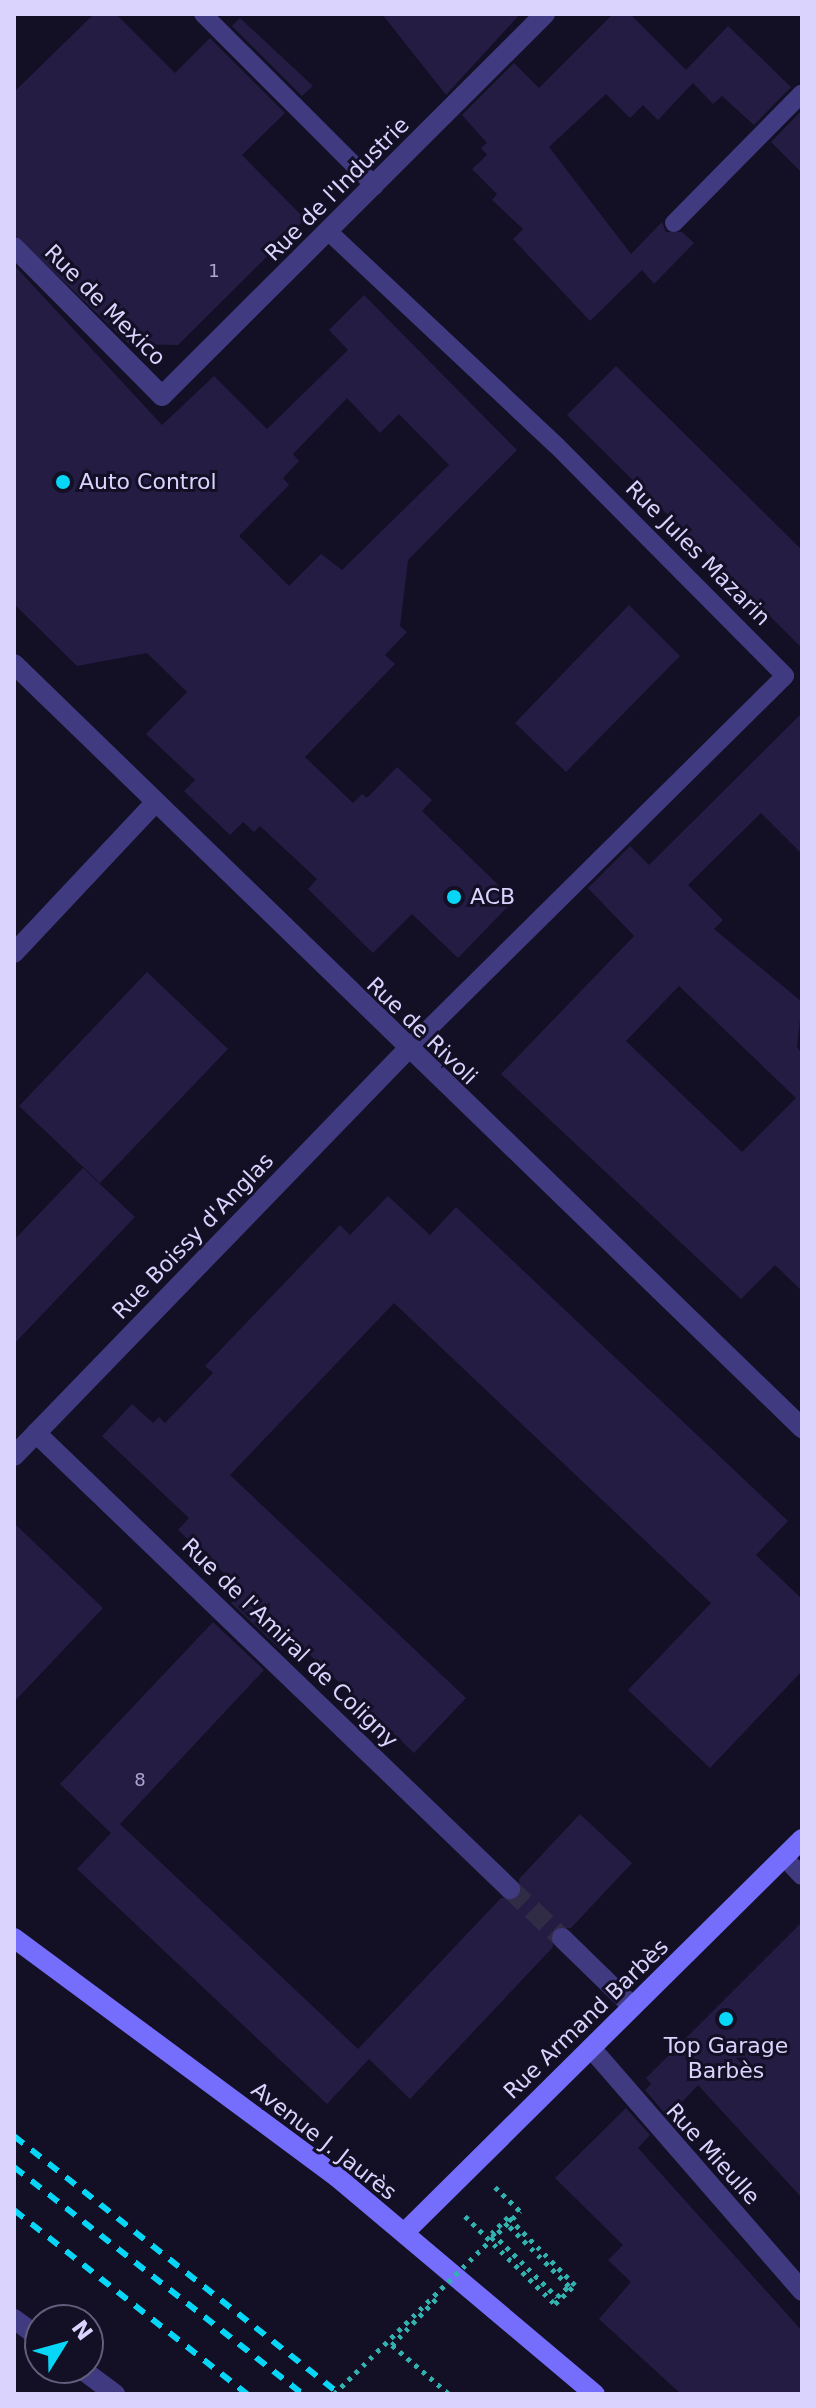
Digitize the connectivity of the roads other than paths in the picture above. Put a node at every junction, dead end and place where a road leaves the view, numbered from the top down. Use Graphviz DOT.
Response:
graph roads {
  1 [pos="203,14"];
  2 [pos="545,14"];
  3 [pos="802,93"];
  4 [pos="375,186"];
  5 [pos="674,223"];
  6 [pos="329,232"];
  7 [pos="14,247"];
  8 [pos="162,396"];
  9 [pos="14,664"];
  10 [pos="153,805"];
  11 [pos="14,953"];
  12 [pos="407,1050"];
  13 [pos="802,1428"];
  14 [pos="36,1433"];
  15 [pos="14,1456"];
  16 [pos="802,1839"];
  17 [pos="784,1857"];
  18 [pos="802,1876"];
  19 [pos="510,1889"];
  20 [pos="14,1938"];
  21 [pos="562,1938"];
  22 [pos="632,2006"];
  23 [pos="591,2048"];
  24 [pos="404,2233"];
  25 [pos="802,2291"];
  26 [pos="595,2394"];
  1 -- 4 [label="lane"];
  2 -- 4 [label="street, Rue de l'Industrie"];
  3 -- 5 [label="lane"];
  4 -- 6 [label="street, Rue de l'Industrie"];
  6 -- 8 [label="street, Rue de l'Industrie"];
  6 -- 12 [label="lane, Rue Jules Mazarin"];
  7 -- 8 [label="street, Rue de Mexico"];
  9 -- 10 [label="street, Rue de Rivoli"];
  10 -- 11 [label="street"];
  10 -- 12 [label="street, Rue de Rivoli"];
  12 -- 13 [label="street, Rue de Rivoli"];
  12 -- 14 [label="street, Rue Boissy d'Anglas"];
  14 -- 15 [label="street, Rue Boissy d'Anglas"];
  14 -- 19 [label="street, Rue de l'Amiral de Coligny"];
  16 -- 17 [label="street, Rue Armand Barbès"];
  17 -- 18 [label="lane"];
  17 -- 22 [label="street, Rue Armand Barbès"];
  20 -- 24 [label="street, Avenue J. Jaurès"];
  21 -- 22 [label="street"];
  22 -- 23 [label="street, Rue Armand Barbès"];
  23 -- 24 [label="street, Rue Armand Barbès"];
  23 -- 25 [label="street, Rue Mieulle"];
  24 -- 26 [label="street, Avenue J. Jaurès"];
}
